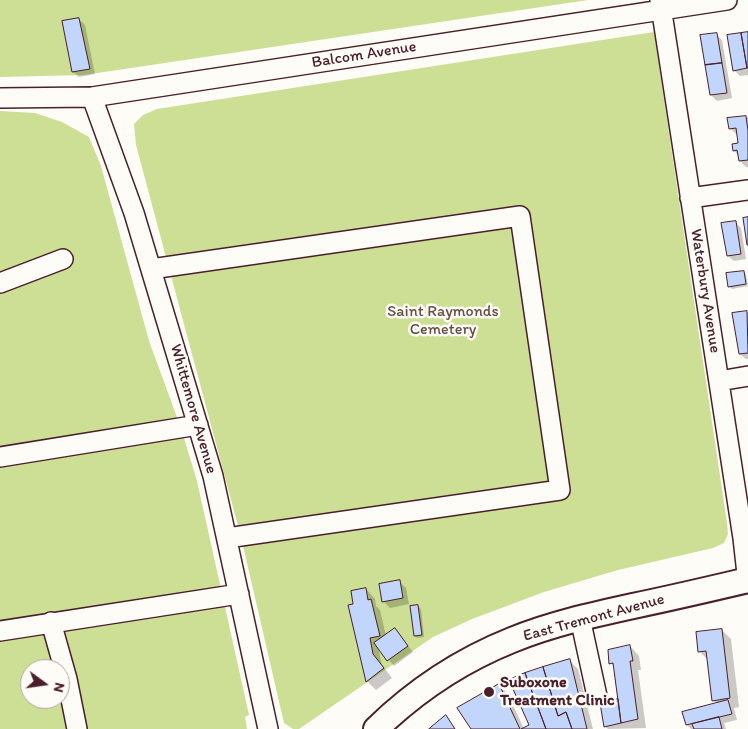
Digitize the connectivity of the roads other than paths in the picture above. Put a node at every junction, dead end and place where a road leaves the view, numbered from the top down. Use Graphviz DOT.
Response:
graph roads {
  1 [pos="727,0"];
  2 [pos="652,6"];
  3 [pos="92,97"];
  4 [pos="0,98"];
  5 [pos="748,190"];
  6 [pos="690,198"];
  7 [pos="63,259"];
  8 [pos="151,269"];
  9 [pos="0,283"];
  10 [pos="748,376"];
  11 [pos="719,381"];
  12 [pos="198,425"];
  13 [pos="0,457"];
  14 [pos="227,538"];
  15 [pos="748,581"];
  16 [pos="239,594"];
  17 [pos="580,618"];
  18 [pos="51,622"];
  19 [pos="0,631"];
  20 [pos="597,696"];
  21 [pos="77,729"];
  22 [pos="268,729"];
  23 [pos="376,729"];
  1 -- 2 [label="street, Balcom Avenue"];
  2 -- 3 [label="street, Balcom Avenue"];
  2 -- 6 [label="street, Waterbury Avenue"];
  3 -- 4 [label="street, Balcom Avenue"];
  3 -- 8 [label="street, Whittemore Avenue"];
  5 -- 6 [label="street"];
  6 -- 11 [label="street, Waterbury Avenue"];
  7 -- 9 [label="street"];
  8 -- 12 [label="street, Whittemore Avenue"];
  8 -- 14 [label="street"];
  10 -- 11 [label="street"];
  11 -- 15 [label="street, Waterbury Avenue"];
  12 -- 13 [label="street"];
  12 -- 14 [label="street, Whittemore Avenue"];
  14 -- 16 [label="street, Whittemore Avenue"];
  15 -- 17 [label="main road, East Tremont Avenue"];
  16 -- 18 [label="street"];
  16 -- 22 [label="street, Whittemore Avenue"];
  17 -- 20 [label="street"];
  17 -- 23 [label="main road, East Tremont Avenue"];
  18 -- 19 [label="street"];
  18 -- 21 [label="street"];
}
